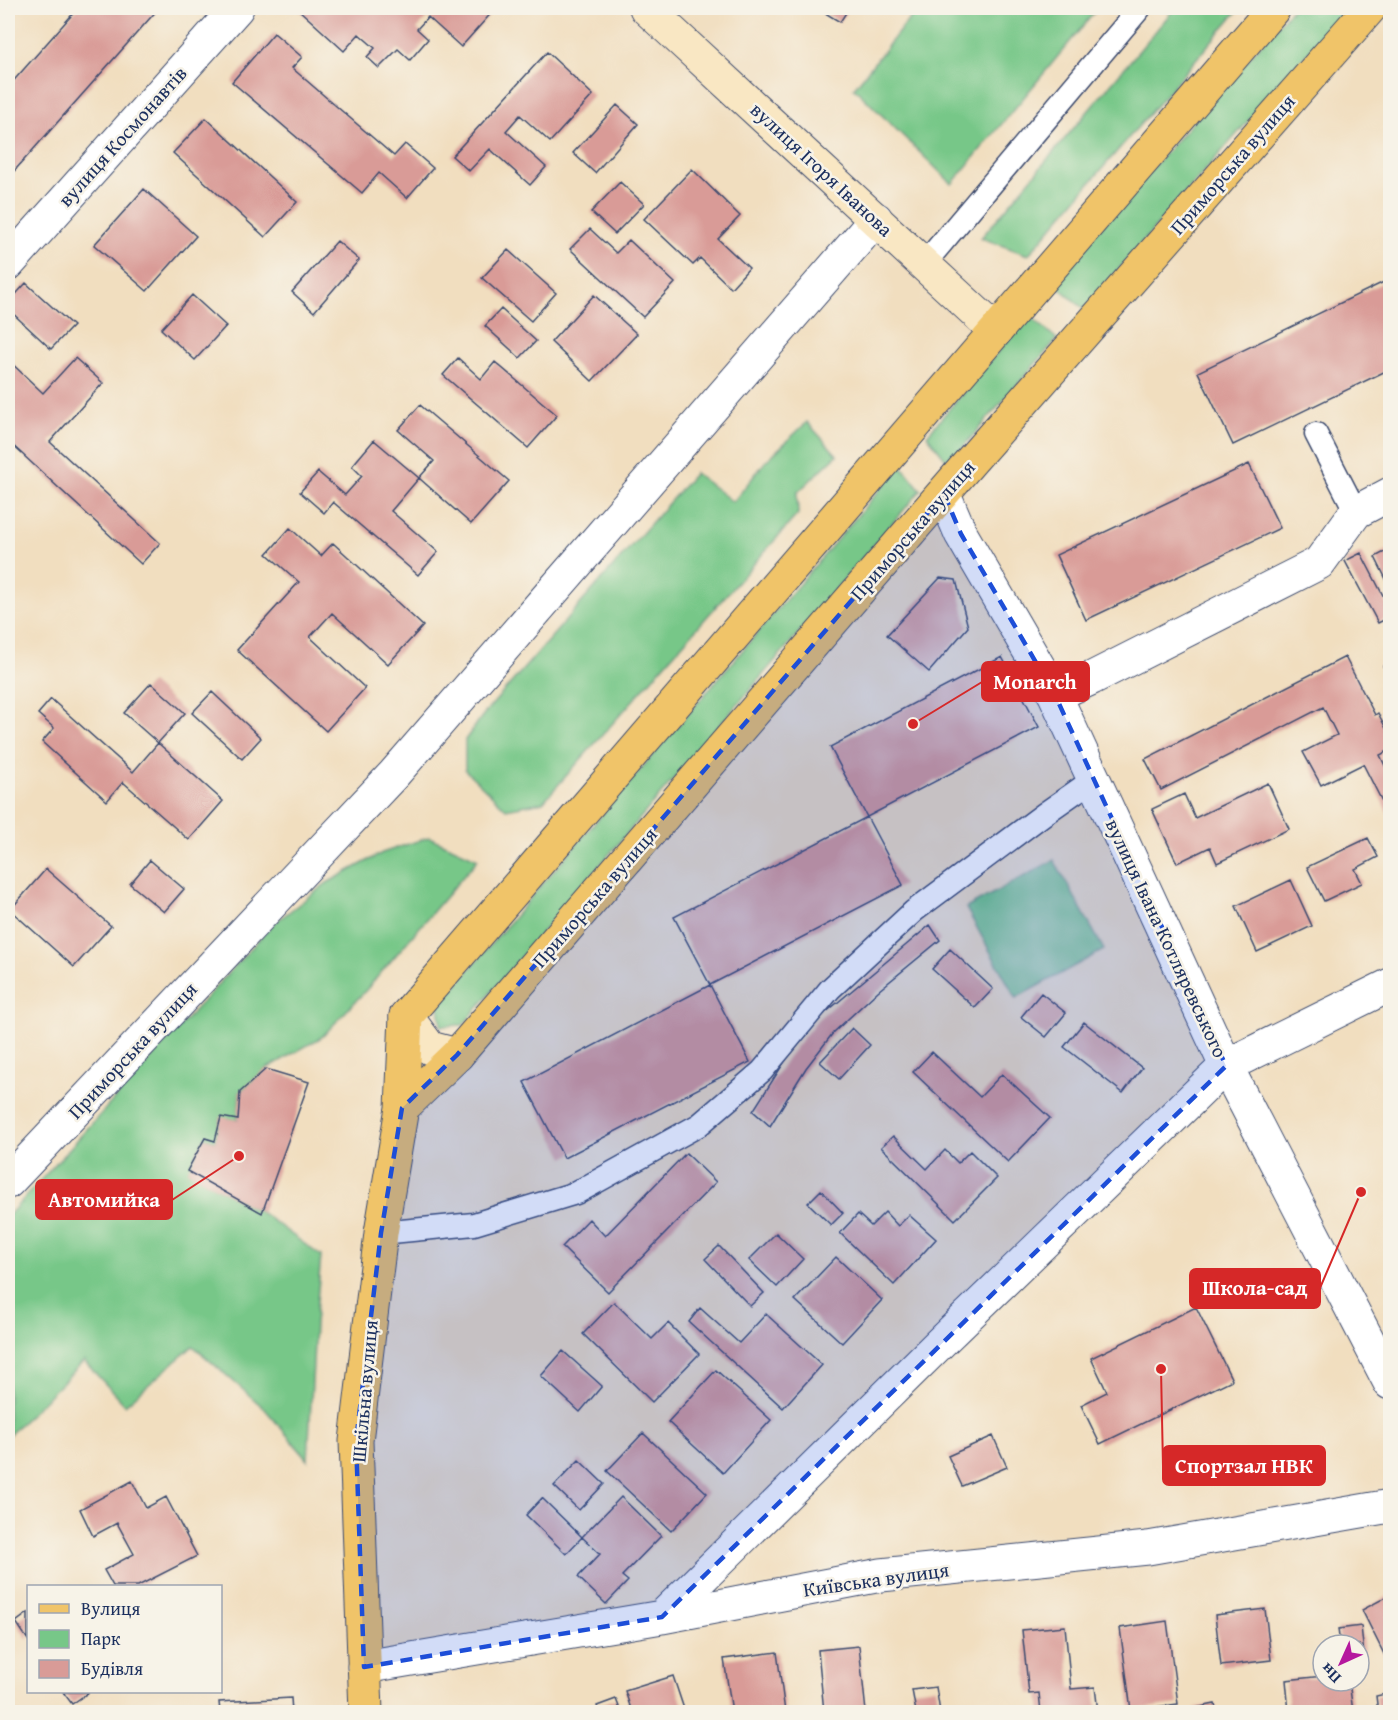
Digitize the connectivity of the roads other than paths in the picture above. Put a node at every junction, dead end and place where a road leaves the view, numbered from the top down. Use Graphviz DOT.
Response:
graph roads {
  1 [pos="237,8"];
  2 [pos="646,8"];
  3 [pos="1140,8"];
  4 [pos="1274,8"];
  5 [pos="1370,8"];
  6 [pos="876,219"];
  7 [pos="8,264"];
  8 [pos="924,264"];
  9 [pos="996,331"];
  10 [pos="1316,434"];
  11 [pos="944,494"];
  12 [pos="1390,494"];
  13 [pos="1356,512"];
  14 [pos="1055,694"];
  15 [pos="1094,779"];
  16 [pos="1390,985"];
  17 [pos="406,1016"];
  18 [pos="457,1055"];
  19 [pos="1226,1066"];
  20 [pos="402,1108"];
  21 [pos="8,1182"];
  22 [pos="381,1233"];
  23 [pos="1390,1383"];
  24 [pos="1390,1506"];
  25 [pos="662,1617"];
  26 [pos="364,1666"];
  27 [pos="366,1713"];
  1 -- 7 [label="street, вулиця Космонавтів"];
  2 -- 6 [label="street, вулиця Ігоря Іванова"];
  3 -- 8 [label="lane"];
  4 -- 9 [label="main road"];
  5 -- 11 [label="main road, Приморська вулиця"];
  6 -- 8 [label="street, вулиця Ігоря Іванова"];
  6 -- 21 [label="street, Приморська вулиця"];
  8 -- 9 [label="street, вулиця Ігоря Іванова"];
  9 -- 17 [label="main road"];
  10 -- 13 [label="lane"];
  11 -- 14 [label="street, вулиця Івана Котляревського"];
  11 -- 18 [label="main road, Приморська вулиця"];
  12 -- 13 [label="street"];
  13 -- 14 [label="street"];
  14 -- 15 [label="street, вулиця Івана Котляревського"];
  15 -- 19 [label="street, вулиця Івана Котляревського"];
  15 -- 22 [label="lane"];
  16 -- 19 [label="street"];
  17 -- 18 [label="street"];
  17 -- 20 [label="main road, Шкільна вулиця"];
  18 -- 20 [label="main road, Приморська вулиця"];
  19 -- 23 [label="street, вулиця Івана Котляревського"];
  19 -- 25 [label="street"];
  20 -- 22 [label="main road, Шкільна вулиця"];
  22 -- 26 [label="main road, Шкільна вулиця"];
  24 -- 25 [label="street, Київська вулиця"];
  25 -- 26 [label="street, Київська вулиця"];
  26 -- 27 [label="main road, Шкільна вулиця"];
}
